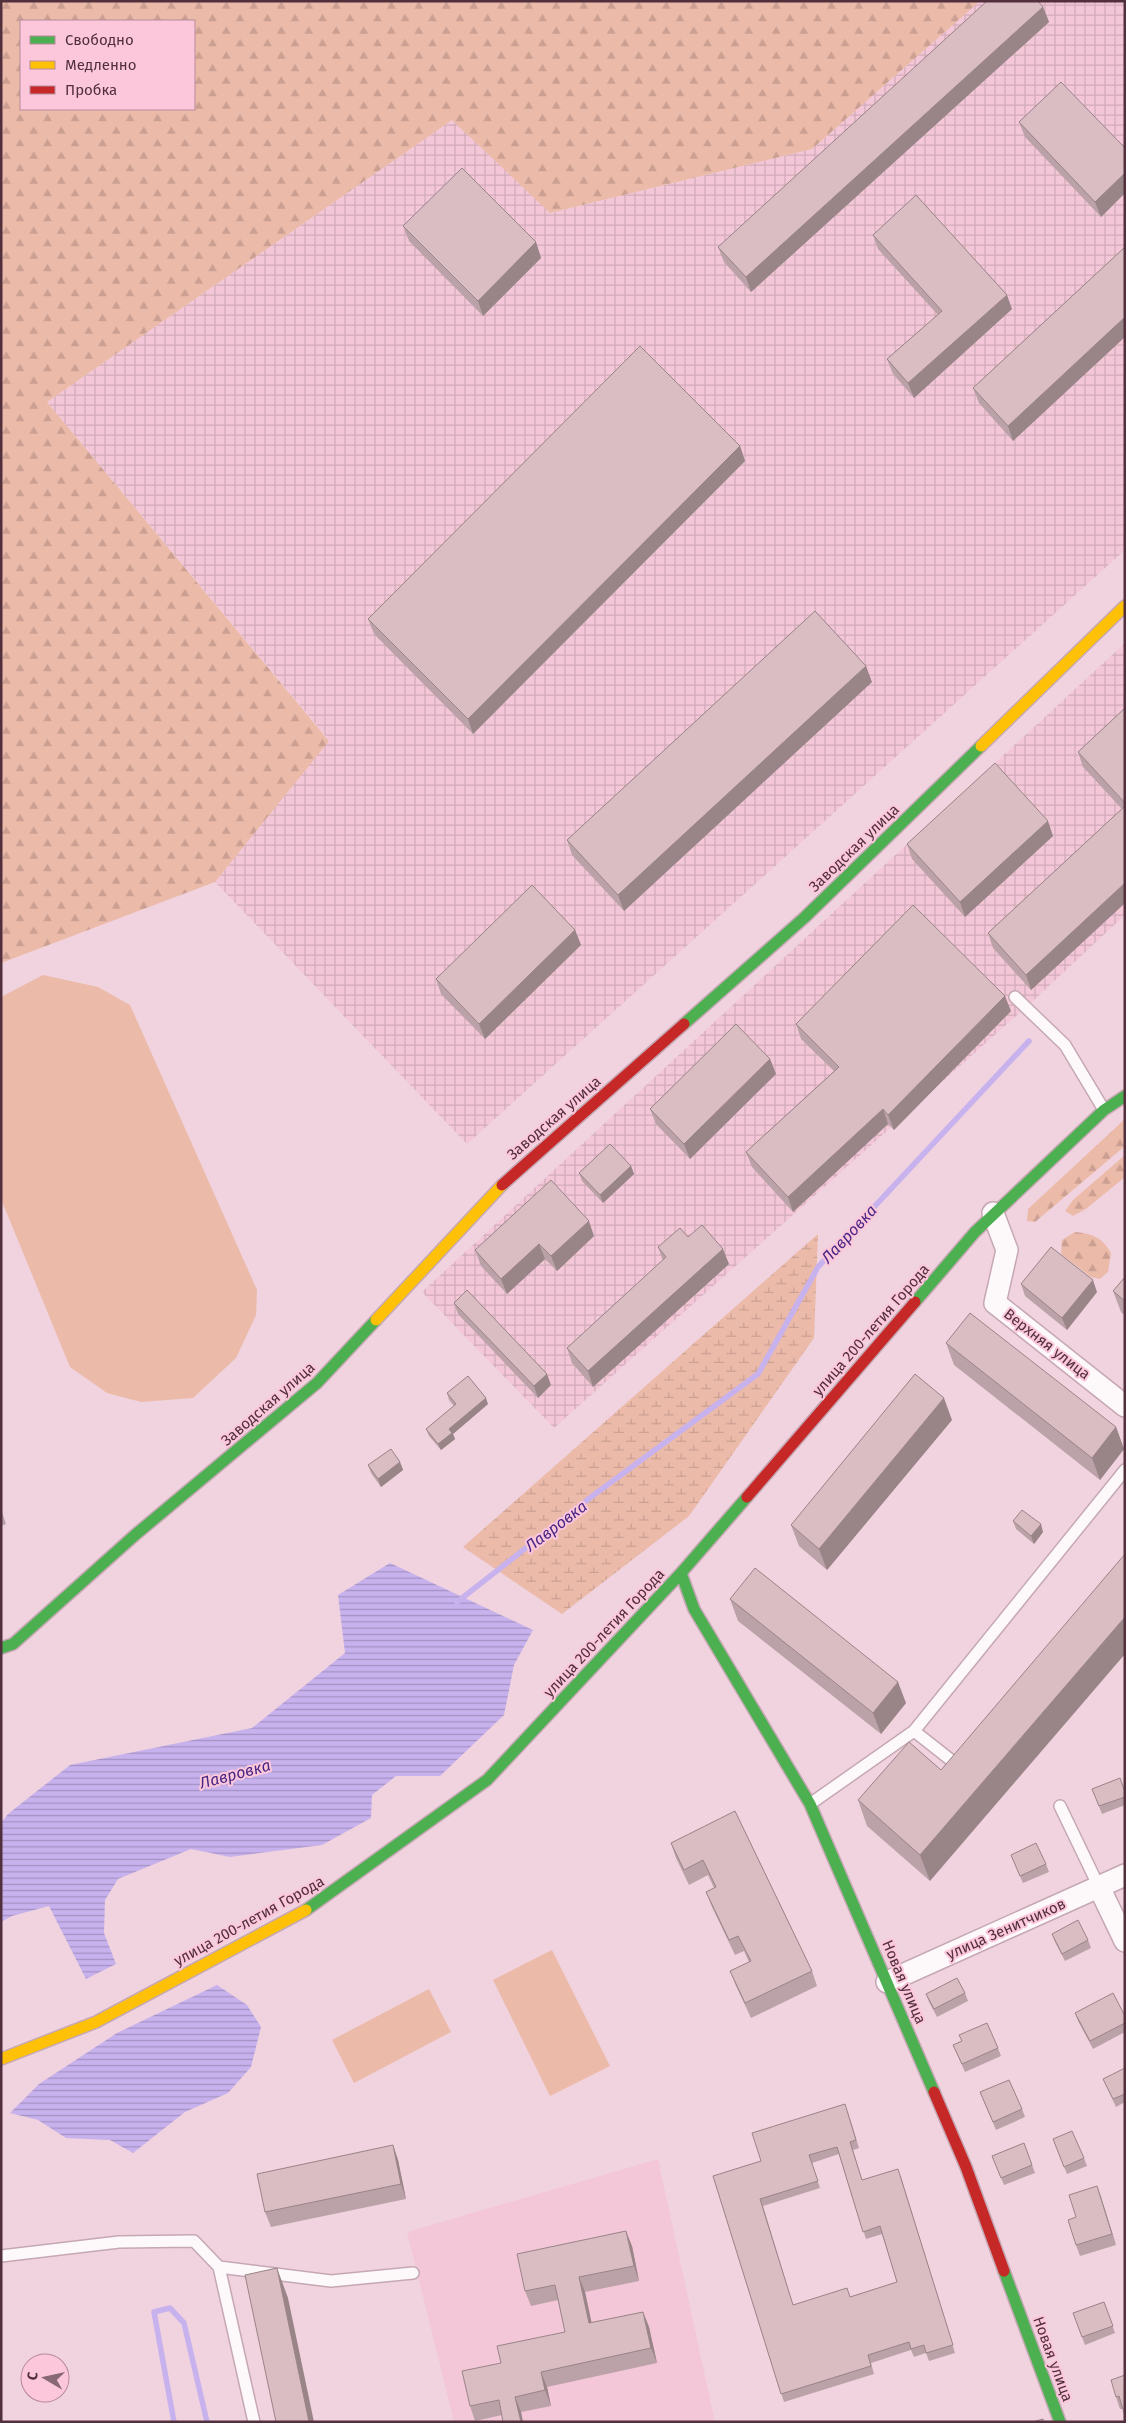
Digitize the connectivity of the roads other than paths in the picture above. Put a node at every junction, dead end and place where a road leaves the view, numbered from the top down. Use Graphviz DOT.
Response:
graph roads {
  1 [pos="1125,606"];
  2 [pos="1015,997"];
  3 [pos="1125,1096"];
  4 [pos="1104,1110"];
  5 [pos="993,1213"];
  6 [pos="1124,1402"];
  7 [pos="1125,1470"];
  8 [pos="681,1573"];
  9 [pos="1,1648"];
  10 [pos="914,1731"];
  11 [pos="967,1760"];
  12 [pos="810,1804"];
  13 [pos="1060,1806"];
  14 [pos="1125,1876"];
  15 [pos="1099,1887"];
  16 [pos="1125,1940"];
  17 [pos="887,1982"];
  18 [pos="1,2059"];
  19 [pos="1,2256"];
  20 [pos="219,2267"];
  21 [pos="413,2273"];
  22 [pos="254,2422"];
  23 [pos="1059,2422"];
  1 -- 9 [label="street, Заводская улица"];
  2 -- 4 [label="lane"];
  3 -- 4 [label="street, улица 200-летия Города"];
  4 -- 5 [label="street, улица 200-летия Города"];
  5 -- 6 [label="street, Верхняя улица"];
  5 -- 8 [label="street, улица 200-летия Города"];
  7 -- 10 [label="lane"];
  8 -- 12 [label="street, Новая улица"];
  8 -- 18 [label="street, улица 200-летия Города"];
  10 -- 11 [label="lane"];
  10 -- 12 [label="lane"];
  12 -- 17 [label="street, Новая улица"];
  13 -- 15 [label="lane"];
  14 -- 15 [label="street, улица Зенитчиков"];
  15 -- 16 [label="street"];
  15 -- 17 [label="street, улица Зенитчиков"];
  17 -- 23 [label="street, Новая улица"];
  19 -- 20 [label="lane"];
  20 -- 21 [label="lane"];
  20 -- 22 [label="lane"];
}
